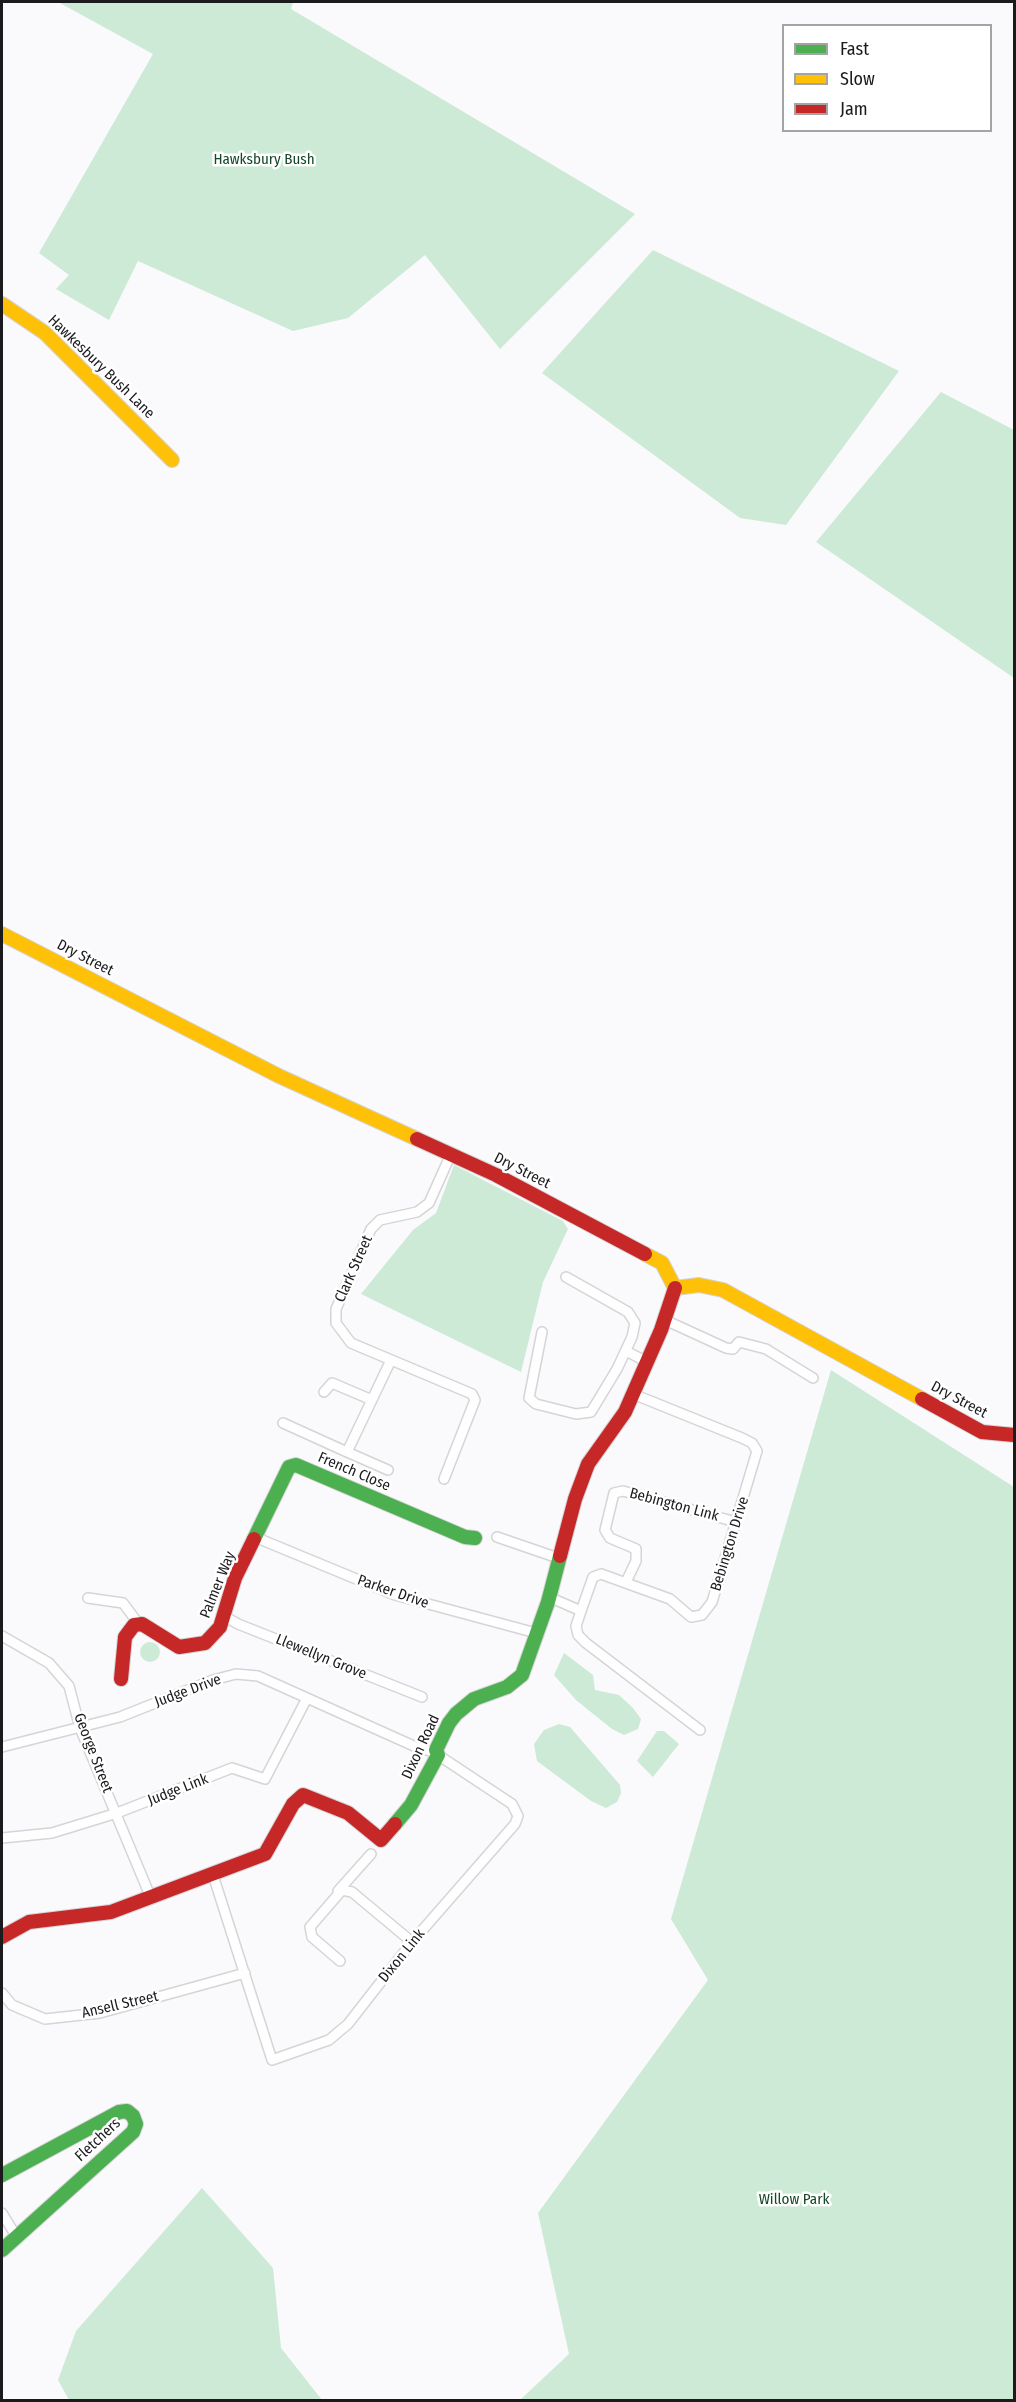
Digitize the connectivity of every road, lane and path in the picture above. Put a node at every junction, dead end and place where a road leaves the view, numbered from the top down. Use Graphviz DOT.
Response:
graph roads {
  1 [pos="2,304"];
  2 [pos="172,460"];
  3 [pos="2,934"];
  4 [pos="451,1154"];
  5 [pos="566,1277"];
  6 [pos="675,1288"];
  7 [pos="665,1320"];
  8 [pos="542,1332"];
  9 [pos="626,1352"];
  10 [pos="391,1360"];
  11 [pos="647,1362"];
  12 [pos="813,1378"];
  13 [pos="324,1392"];
  14 [pos="633,1394"];
  15 [pos="372,1400"];
  16 [pos="283,1423"];
  17 [pos="1014,1435"];
  18 [pos="347,1452"];
  19 [pos="388,1470"];
  20 [pos="444,1479"];
  21 [pos="736,1522"];
  22 [pos="258,1533"];
  23 [pos="497,1537"];
  24 [pos="475,1538"];
  25 [pos="561,1559"];
  26 [pos="626,1582"];
  27 [pos="549,1597"];
  28 [pos="88,1598"];
  29 [pos="581,1611"];
  30 [pos="222,1615"];
  31 [pos="138,1623"];
  32 [pos="536,1633"];
  33 [pos="2,1636"];
  34 [pos="121,1679"];
  35 [pos="422,1697"];
  36 [pos="307,1698"];
  37 [pos="80,1728"];
  38 [pos="700,1730"];
  39 [pos="2,1747"];
  40 [pos="437,1754"];
  41 [pos="117,1814"];
  42 [pos="2,1838"];
  43 [pos="371,1854"];
  44 [pos="213,1875"];
  45 [pos="338,1891"];
  46 [pos="150,1898"];
  47 [pos="2,1937"];
  48 [pos="412,1942"];
  49 [pos="340,1961"];
  50 [pos="245,1973"];
  51 [pos="2,1993"];
  52 [pos="2,2175"];
  53 [pos="2,2213"];
  54 [pos="16,2236"];
  55 [pos="2,2250"];
  1 -- 2 [label="street, Hawkesbury Bush Lane"];
  3 -- 4 [label="street, Dry Street"];
  4 -- 6 [label="street, Dry Street"];
  4 -- 10 [label="street, Clark Street"];
  5 -- 9 [label="street"];
  6 -- 7 [label="street, Dixon Road"];
  6 -- 17 [label="street, Dry Street"];
  7 -- 11 [label="street, Dixon Road"];
  7 -- 12 [label="street"];
  8 -- 9 [label="street"];
  9 -- 11 [label="street"];
  10 -- 15 [label="street"];
  10 -- 20 [label="street, Clark Street"];
  11 -- 14 [label="street, Dixon Road"];
  13 -- 15 [label="street"];
  14 -- 21 [label="street, Bebington Drive"];
  14 -- 25 [label="street, Dixon Road"];
  15 -- 18 [label="street"];
  16 -- 18 [label="street"];
  18 -- 19 [label="street"];
  21 -- 26 [label="street, Bebington Drive"];
  21 -- 26 [label="street, Bebington Link"];
  22 -- 24 [label="street, French Close"];
  22 -- 30 [label="street, Palmer Way"];
  22 -- 32 [label="street, Parker Drive"];
  23 -- 25 [label="street"];
  25 -- 27 [label="street, Dixon Road"];
  26 -- 29 [label="street, Bebington Drive"];
  27 -- 29 [label="street"];
  27 -- 32 [label="street, Dixon Road"];
  28 -- 31 [label="street, Palmer Way"];
  29 -- 38 [label="street, Bebington Drive"];
  30 -- 31 [label="street, Palmer Way"];
  30 -- 35 [label="street, Llewellyn Grove"];
  31 -- 34 [label="street"];
  32 -- 40 [label="street, Dixon Road"];
  33 -- 37 [label="street, George Street"];
  36 -- 37 [label="street, Judge Drive"];
  36 -- 40 [label="street, Judge Drive"];
  36 -- 41 [label="street, Judge Link"];
  37 -- 39 [label="street, Judge Drive"];
  37 -- 41 [label="street, George Street"];
  40 -- 44 [label="street, Dixon Road"];
  40 -- 48 [label="street, Dixon Link"];
  41 -- 42 [label="street, Judge Link"];
  41 -- 46 [label="street, George Street"];
  43 -- 45 [label="street"];
  44 -- 46 [label="street, Dixon Road"];
  44 -- 50 [label="street, Dixon Link"];
  45 -- 48 [label="street"];
  45 -- 49 [label="street"];
  46 -- 47 [label="street, Dixon Road"];
  48 -- 50 [label="street, Dixon Link"];
  50 -- 51 [label="street, Ansell Street"];
  52 -- 54 [label="street, Fletchers"];
  53 -- 54 [label="street"];
  54 -- 55 [label="street, Fletchers"];
}
